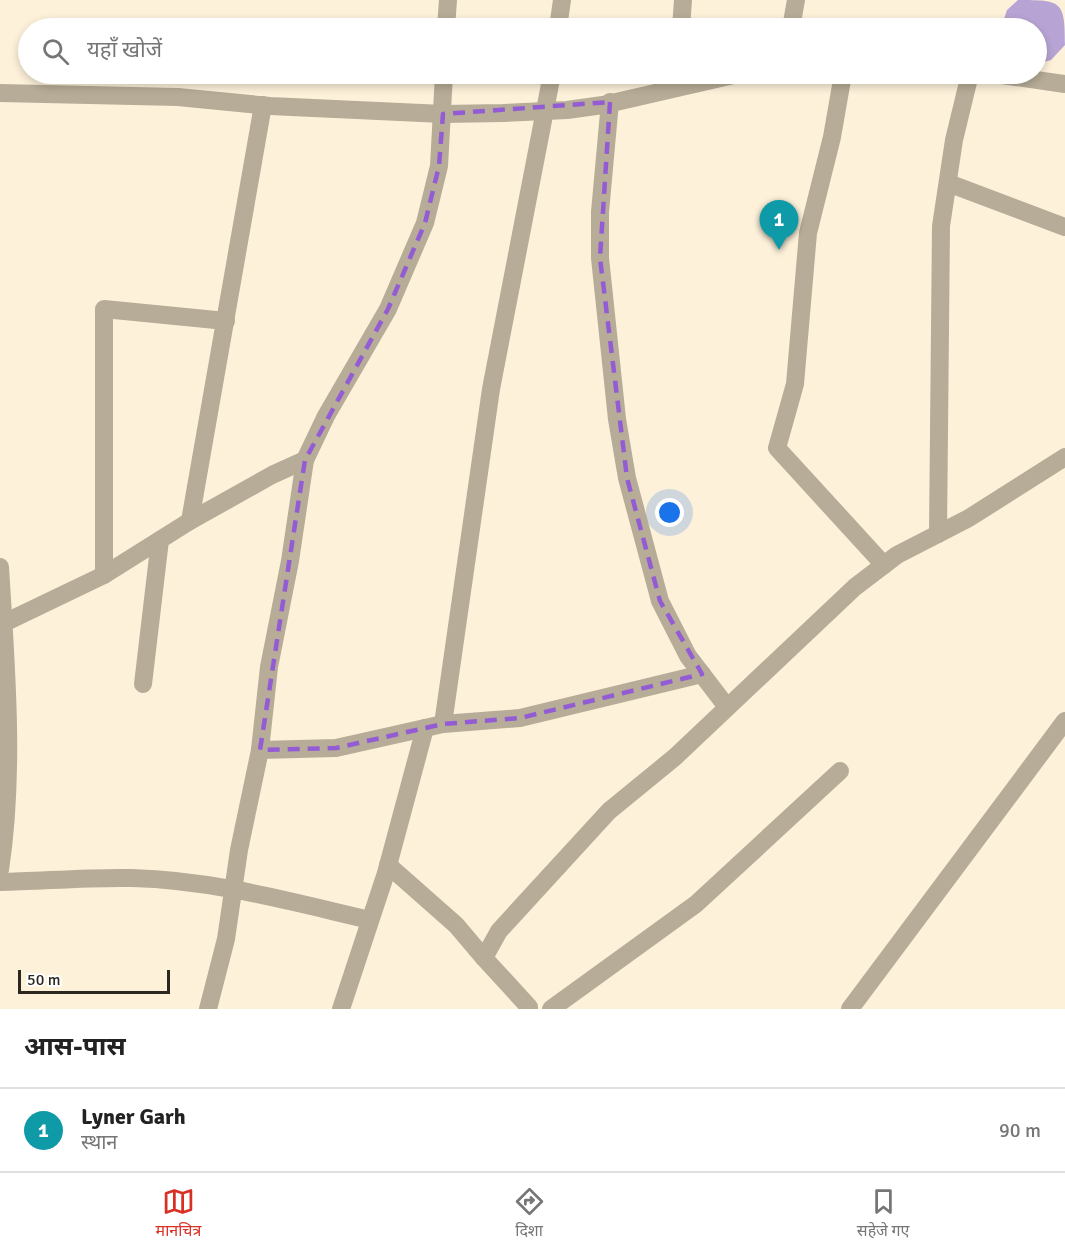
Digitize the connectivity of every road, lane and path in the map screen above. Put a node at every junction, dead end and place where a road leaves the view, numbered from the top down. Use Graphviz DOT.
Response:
graph roads {
  1 [pos="448,0"];
  2 [pos="562,0"];
  3 [pos="683,0"];
  4 [pos="796,0"];
  5 [pos="447,18"];
  6 [pos="559,18"];
  7 [pos="682,18"];
  8 [pos="793,18"];
  9 [pos="1047,81"];
  10 [pos="444,84"];
  11 [pos="550,84"];
  12 [pos="668,84"];
  13 [pos="841,84"];
  14 [pos="968,84"];
  15 [pos="1065,84"];
  16 [pos="0,93"];
  17 [pos="610,102"];
  18 [pos="263,105"];
  19 [pos="546,111"];
  20 [pos="443,114"];
  21 [pos="948,183"];
  22 [pos="1065,227"];
  23 [pos="226,321"];
  24 [pos="1065,457"];
  25 [pos="305,460"];
  26 [pos="190,521"];
  27 [pos="938,534"];
  28 [pos="160,540"];
  29 [pos="884,565"];
  30 [pos="0,567"];
  31 [pos="104,574"];
  32 [pos="2,624"];
  33 [pos="702,674"];
  34 [pos="143,684"];
  35 [pos="727,707"];
  36 [pos="1065,721"];
  37 [pos="443,724"];
  38 [pos="425,728"];
  39 [pos="260,750"];
  40 [pos="840,771"];
  41 [pos="388,865"];
  42 [pos="0,870"];
  43 [pos="0,882"];
  44 [pos="233,889"];
  45 [pos="370,920"];
  46 [pos="484,958"];
  47 [pos="531,1008"];
  48 [pos="208,1009"];
  49 [pos="341,1009"];
  50 [pos="551,1009"];
  51 [pos="850,1009"];
  1 -- 5 [label="street"];
  2 -- 6 [label="street"];
  3 -- 7 [label="street"];
  4 -- 8 [label="street"];
  9 -- 15 [label="street"];
  10 -- 20 [label="street"];
  11 -- 19 [label="street"];
  12 -- 17 [label="street"];
  13 -- 29 [label="street"];
  14 -- 21 [label="street"];
  16 -- 18 [label="street"];
  17 -- 19 [label="street"];
  17 -- 33 [label="street"];
  18 -- 20 [label="street"];
  18 -- 23 [label="street"];
  19 -- 20 [label="street"];
  19 -- 37 [label="street"];
  20 -- 25 [label="street"];
  21 -- 22 [label="street"];
  21 -- 27 [label="street"];
  23 -- 26 [label="street"];
  23 -- 31 [label="street"];
  24 -- 27 [label="street"];
  25 -- 26 [label="street"];
  25 -- 39 [label="street"];
  26 -- 28 [label="street"];
  27 -- 29 [label="street"];
  28 -- 31 [label="street"];
  28 -- 34 [label="street"];
  29 -- 35 [label="street"];
  30 -- 32 [label="street"];
  31 -- 32 [label="street"];
  32 -- 42 [label="street"];
  33 -- 35 [label="street"];
  33 -- 37 [label="street"];
  35 -- 46 [label="street"];
  36 -- 51 [label="street"];
  37 -- 38 [label="street"];
  38 -- 39 [label="street"];
  38 -- 41 [label="street"];
  39 -- 44 [label="street"];
  40 -- 50 [label="street"];
  41 -- 45 [label="street"];
  41 -- 46 [label="street"];
  43 -- 44 [label="street"];
  44 -- 45 [label="street"];
  44 -- 48 [label="street"];
  45 -- 49 [label="street"];
  46 -- 47 [label="street"];
}
